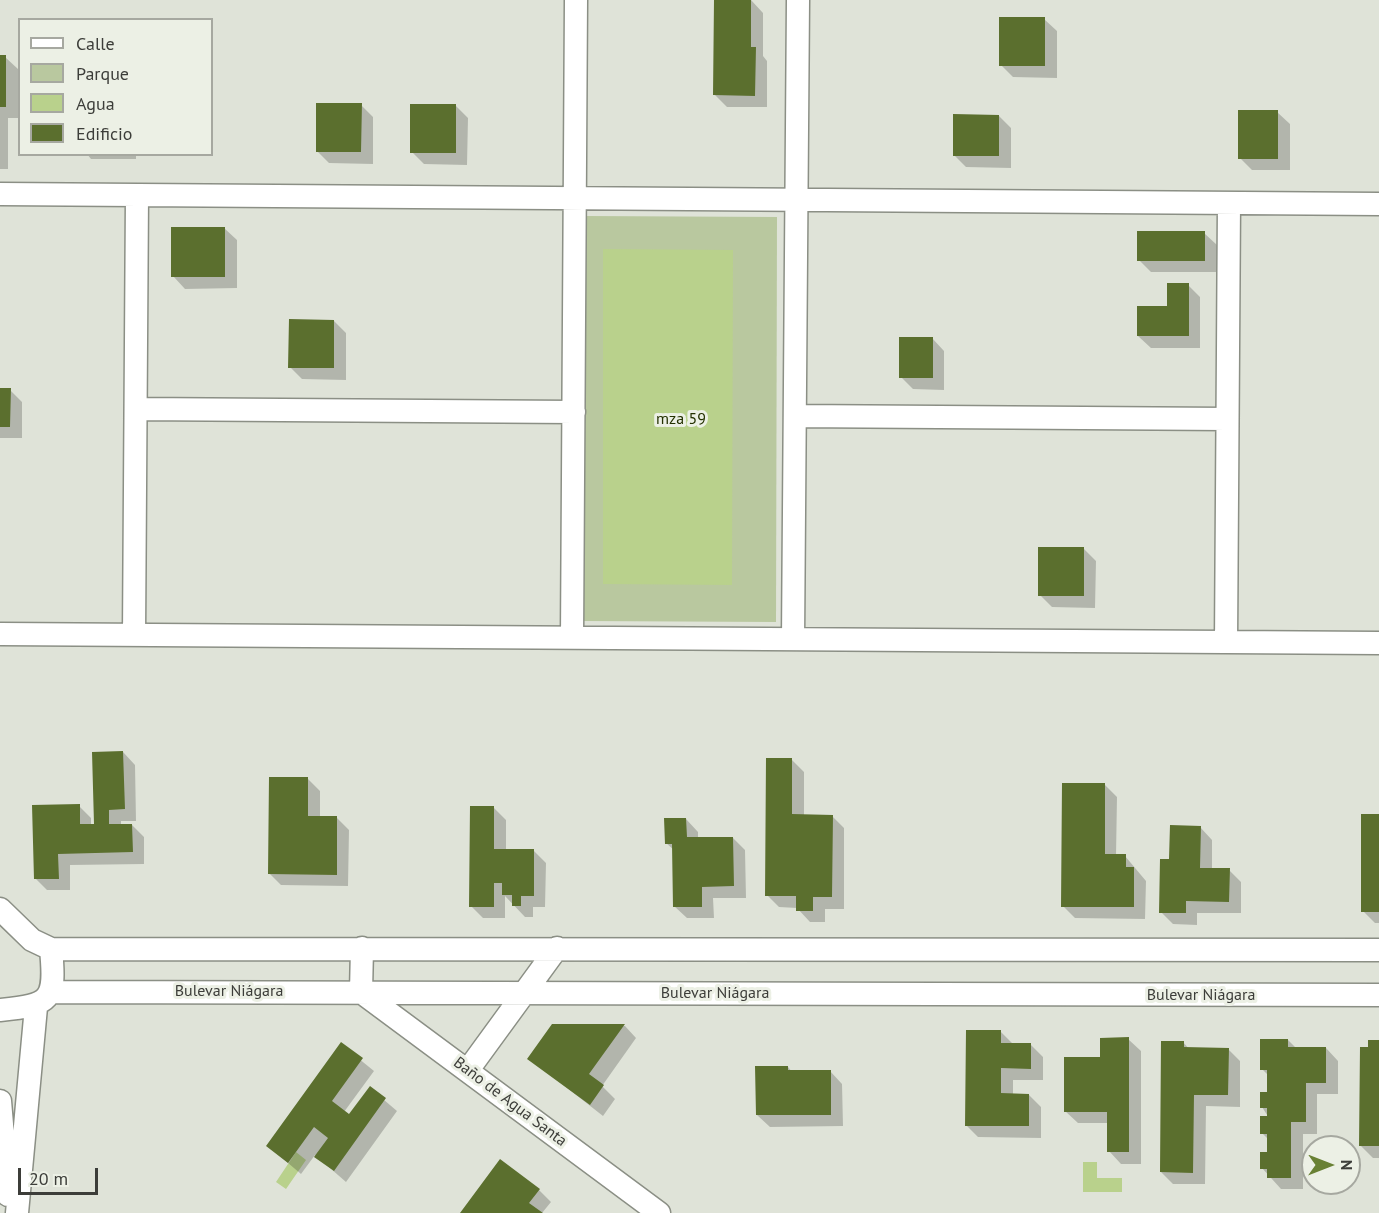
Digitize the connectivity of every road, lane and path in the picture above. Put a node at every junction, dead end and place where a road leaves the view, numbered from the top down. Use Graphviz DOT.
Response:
graph roads {
  1 [pos="576,0"];
  2 [pos="798,0"];
  3 [pos="0,194"];
  4 [pos="137,195"];
  5 [pos="575,198"];
  6 [pos="796,200"];
  7 [pos="1229,203"];
  8 [pos="1379,204"];
  9 [pos="136,409"];
  10 [pos="573,412"];
  11 [pos="795,416"];
  12 [pos="1227,419"];
  13 [pos="0,634"];
  14 [pos="134,634"];
  15 [pos="572,638"];
  16 [pos="793,639"];
  17 [pos="1226,642"];
  18 [pos="1379,643"];
  19 [pos="0,909"];
  20 [pos="362,948"];
  21 [pos="557,948"];
  22 [pos="51,949"];
  23 [pos="1379,950"];
  24 [pos="361,992"];
  25 [pos="525,992"];
  26 [pos="1379,995"];
  27 [pos="43,999"];
  28 [pos="0,1010"];
  29 [pos="468,1070"];
  30 [pos="0,1101"];
  31 [pos="10,1213"];
  32 [pos="17,1213"];
  33 [pos="659,1213"];
  1 -- 5 [label="street"];
  2 -- 6 [label="street"];
  3 -- 4 [label="street"];
  4 -- 5 [label="street"];
  4 -- 9 [label="street"];
  5 -- 6 [label="street"];
  5 -- 10 [label="street"];
  6 -- 7 [label="street"];
  6 -- 11 [label="street"];
  7 -- 8 [label="street"];
  7 -- 12 [label="street"];
  9 -- 10 [label="street"];
  9 -- 14 [label="street"];
  10 -- 15 [label="street"];
  11 -- 12 [label="street"];
  11 -- 16 [label="street"];
  12 -- 17 [label="street"];
  13 -- 14 [label="street"];
  14 -- 15 [label="street"];
  15 -- 16 [label="street"];
  16 -- 17 [label="street"];
  17 -- 18 [label="street"];
  19 -- 22 [label="street"];
  20 -- 21 [label="street"];
  20 -- 22 [label="street"];
  20 -- 24 [label="street"];
  21 -- 23 [label="street"];
  21 -- 25 [label="street"];
  22 -- 27 [label="street"];
  24 -- 25 [label="street, Bulevar Niágara"];
  24 -- 27 [label="street, Bulevar Niágara"];
  24 -- 29 [label="street, Baño de Agua Santa"];
  25 -- 26 [label="street, Bulevar Niágara"];
  25 -- 29 [label="street"];
  27 -- 28 [label="street, Bulevar Niágara"];
  27 -- 32 [label="street"];
  29 -- 33 [label="street, Baño de Agua Santa"];
  30 -- 31 [label="street"];
}
